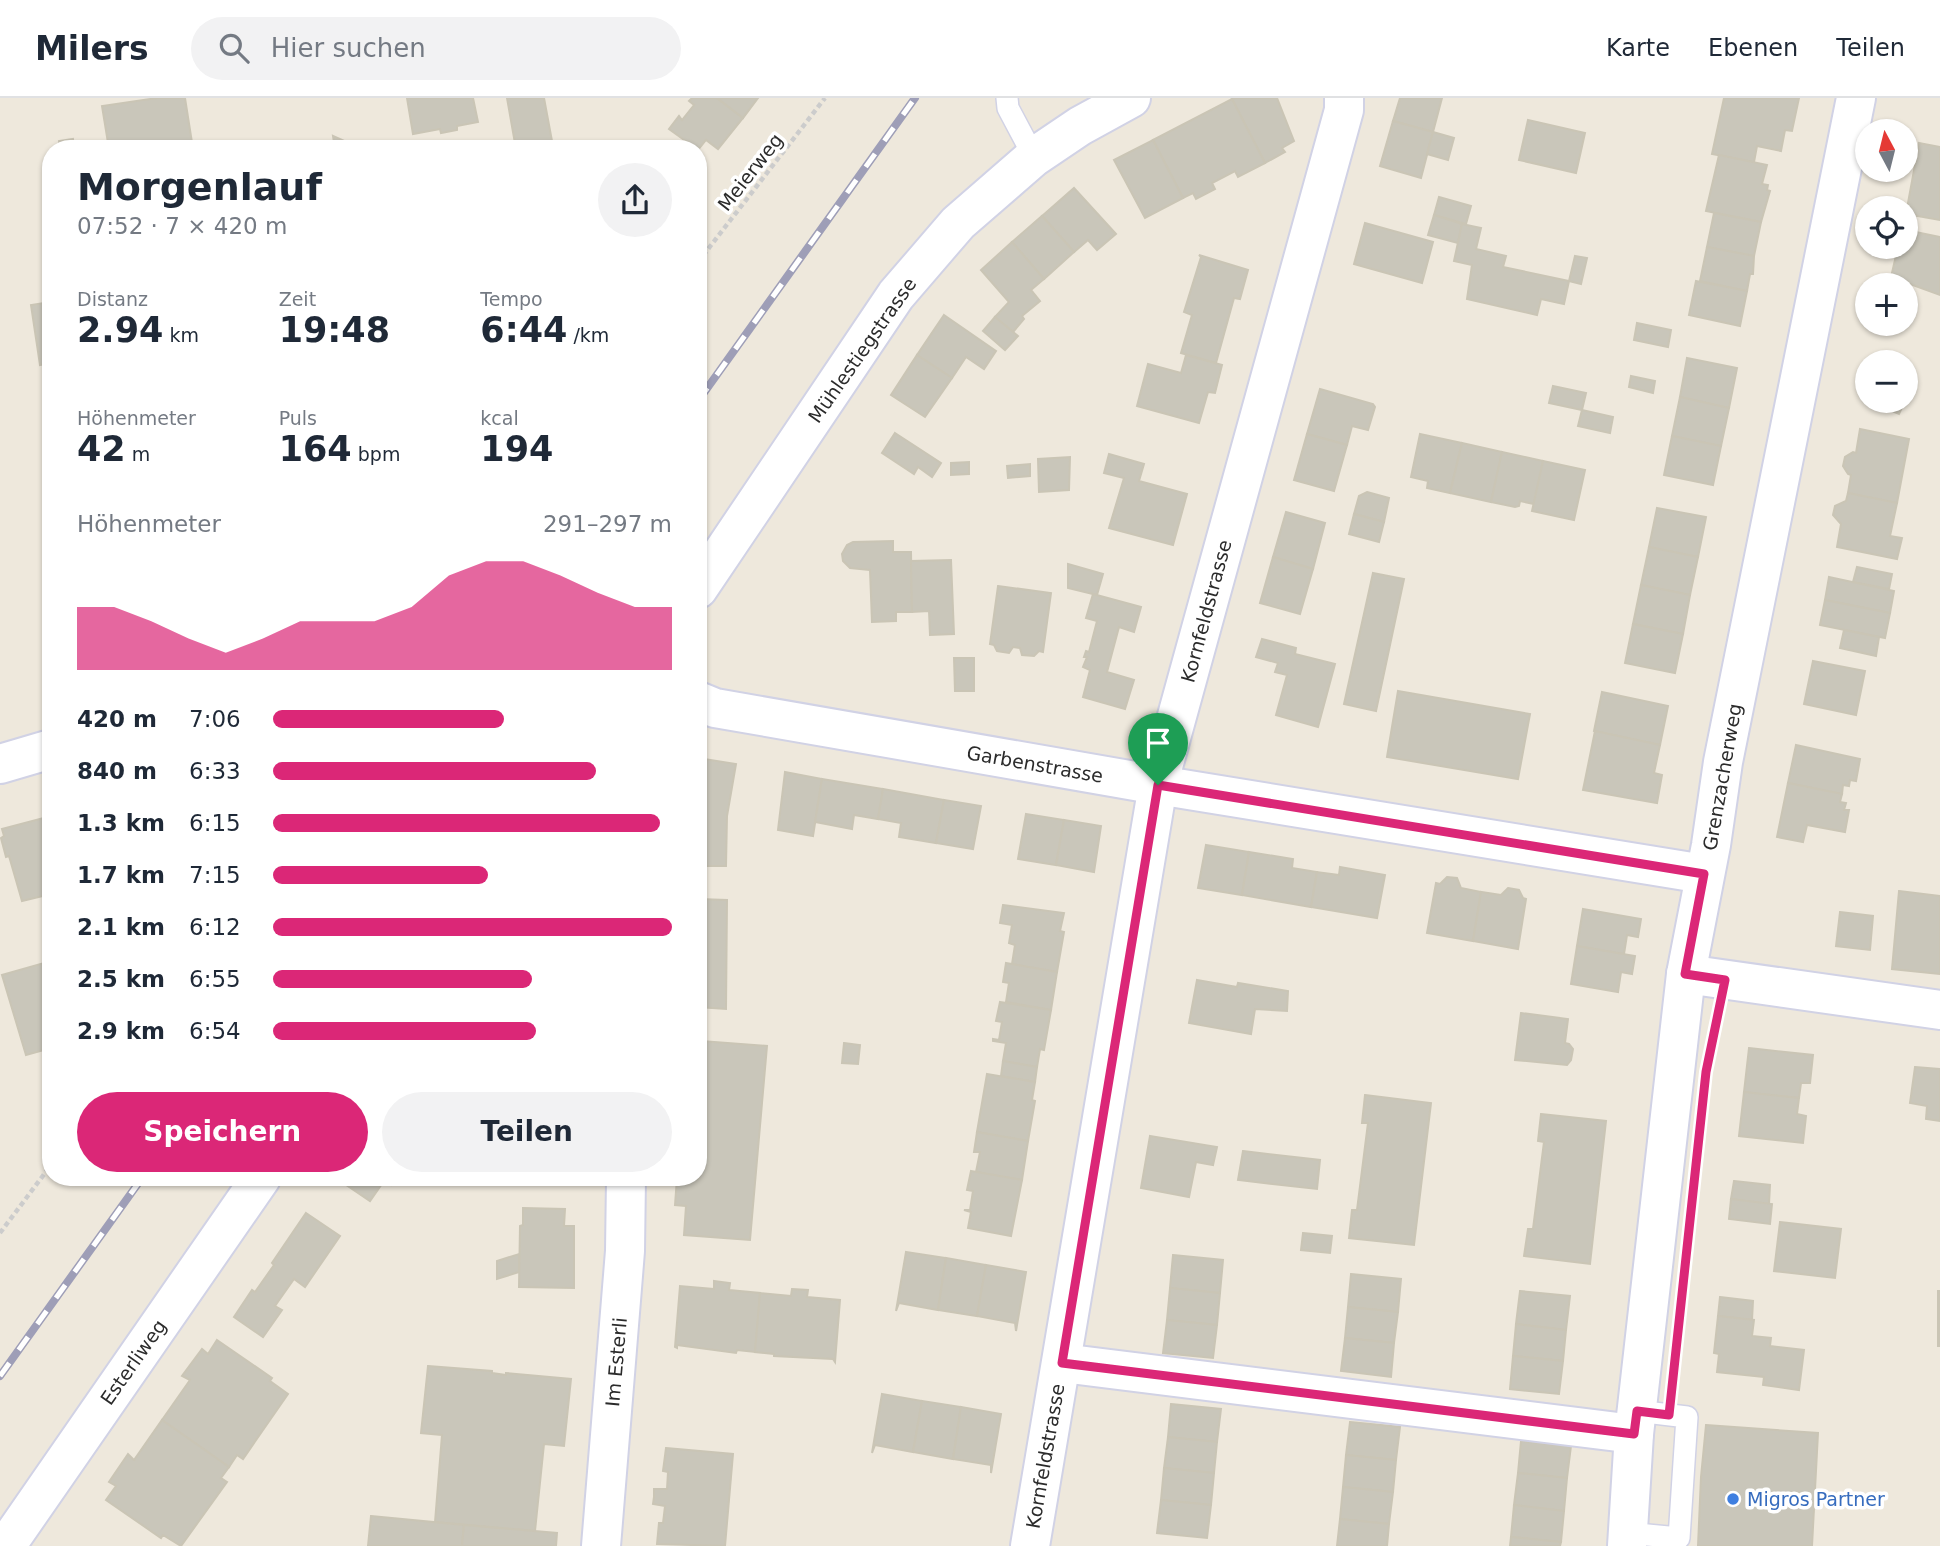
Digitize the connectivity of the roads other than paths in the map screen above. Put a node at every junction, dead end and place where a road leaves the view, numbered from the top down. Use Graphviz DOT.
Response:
graph roads {
  1 [pos="1007,98"];
  2 [pos="1131,98"];
  3 [pos="1344,98"];
  4 [pos="1856,98"];
  5 [pos="1034,157"];
  6 [pos="707,576"];
  7 [pos="707,705"];
  8 [pos="42,752"];
  9 [pos="0,764"];
  10 [pos="1158,785"];
  11 [pos="1704,874"];
  12 [pos="1685,974"];
  13 [pos="1940,1010"];
  14 [pos="255,1186"];
  15 [pos="626,1186"];
  16 [pos="1062,1363"];
  17 [pos="1635,1422"];
  18 [pos="1627,1540"];
  19 [pos="6,1546"];
  20 [pos="601,1546"];
  21 [pos="1030,1546"];
  1 -- 5 [label="lane"];
  2 -- 5 [label="street, Mühlestiegstrasse"];
  3 -- 10 [label="street, Kornfeldstrasse"];
  4 -- 11 [label="street, Grenzacherweg"];
  5 -- 6 [label="street, Mühlestiegstrasse"];
  7 -- 10 [label="street, Garbenstrasse"];
  8 -- 9 [label="street"];
  10 -- 11 [label="street, Garbenstrasse"];
  10 -- 16 [label="street, Kornfeldstrasse"];
  11 -- 12 [label="street, Grenzacherweg"];
  12 -- 13 [label="street"];
  12 -- 17 [label="street, Grenzacherweg"];
  14 -- 19 [label="street, Esterliweg"];
  15 -- 20 [label="street, Im Esterli"];
  16 -- 17 [label="street"];
  16 -- 21 [label="street, Kornfeldstrasse"];
  17 -- 18 [label="street, Grenzacherweg"];
  17 -- 18 [label="lane"];
}
